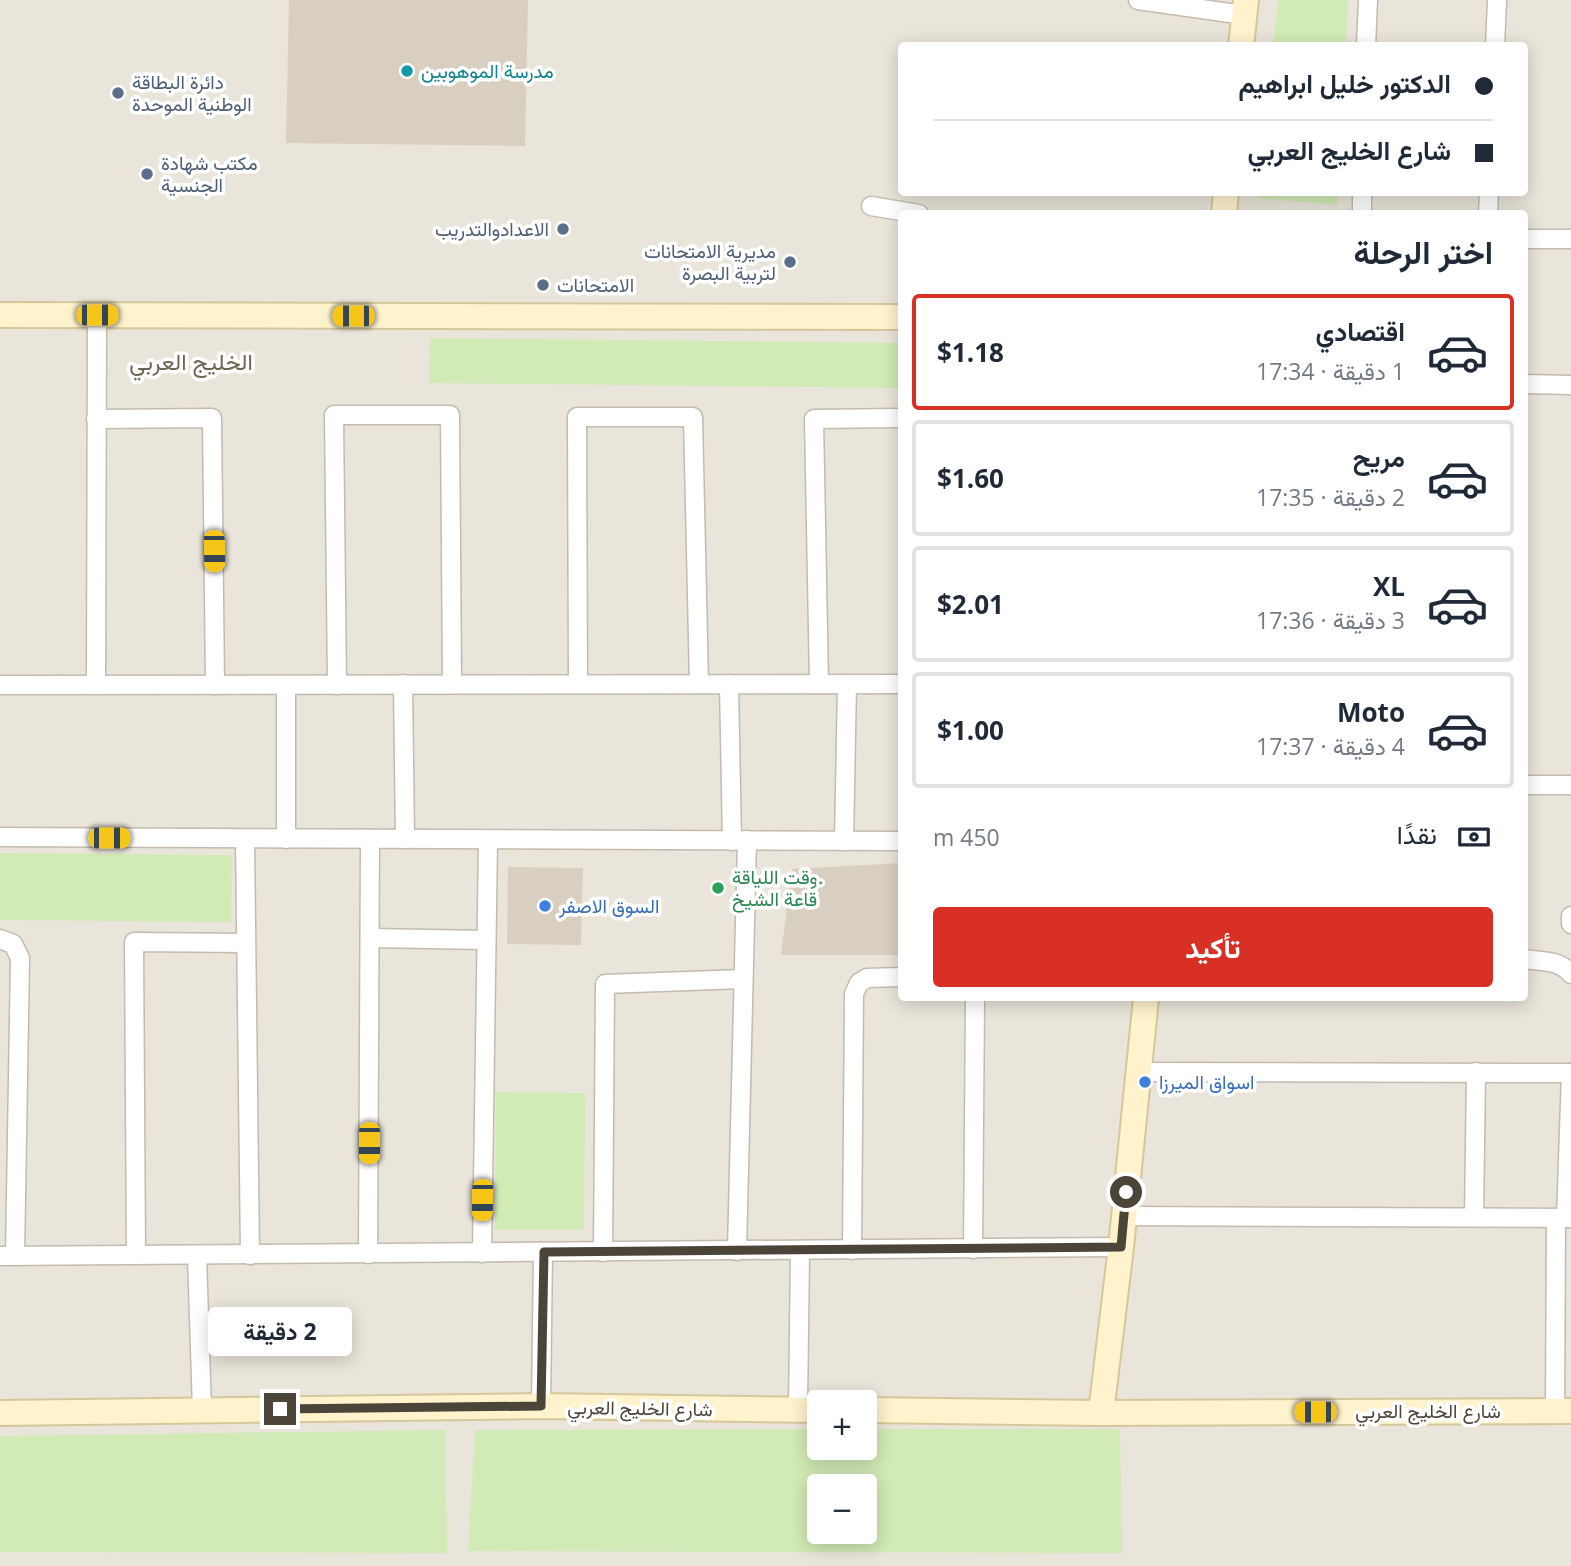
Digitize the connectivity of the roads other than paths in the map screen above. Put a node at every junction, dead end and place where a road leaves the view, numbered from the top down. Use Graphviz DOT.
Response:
graph roads {
  1 [pos="1138,0"];
  2 [pos="1368,0"];
  3 [pos="1497,0"];
  4 [pos="1245,7"];
  5 [pos="1241,42"];
  6 [pos="1366,42"];
  7 [pos="1495,42"];
  8 [pos="871,206"];
  9 [pos="898,210"];
  10 [pos="1528,239"];
  11 [pos="1571,239"];
  12 [pos="0,315"];
  13 [pos="97,315"];
  14 [pos="898,317"];
  15 [pos="1528,384"];
  16 [pos="1571,384"];
  17 [pos="898,418"];
  18 [pos="96,419"];
  19 [pos="403,684"];
  20 [pos="452,684"];
  21 [pos="578,684"];
  22 [pos="699,684"];
  23 [pos="729,684"];
  24 [pos="819,684"];
  25 [pos="847,684"];
  26 [pos="898,684"];
  27 [pos="0,685"];
  28 [pos="96,685"];
  29 [pos="215,685"];
  30 [pos="286,685"];
  31 [pos="337,685"];
  32 [pos="1528,785"];
  33 [pos="1571,785"];
  34 [pos="0,838"];
  35 [pos="245,839"];
  36 [pos="286,839"];
  37 [pos="370,839"];
  38 [pos="405,839"];
  39 [pos="488,840"];
  40 [pos="739,841"];
  41 [pos="844,841"];
  42 [pos="898,841"];
  43 [pos="1571,916"];
  44 [pos="1571,923"];
  45 [pos="371,938"];
  46 [pos="0,939"];
  47 [pos="486,940"];
  48 [pos="246,943"];
  49 [pos="1528,959"];
  50 [pos="1571,974"];
  51 [pos="898,978"];
  52 [pos="743,979"];
  53 [pos="975,1001"];
  54 [pos="1146,1001"];
  55 [pos="1139,1072"];
  56 [pos="1476,1072"];
  57 [pos="1571,1073"];
  58 [pos="1124,1216"];
  59 [pos="1474,1217"];
  60 [pos="1564,1218"];
  61 [pos="1121,1247"];
  62 [pos="973,1249"];
  63 [pos="800,1250"];
  64 [pos="852,1250"];
  65 [pos="737,1251"];
  66 [pos="544,1252"];
  67 [pos="603,1252"];
  68 [pos="482,1253"];
  69 [pos="368,1254"];
  70 [pos="136,1255"];
  71 [pos="197,1255"];
  72 [pos="250,1255"];
  73 [pos="7,1256"];
  74 [pos="807,1390"];
  75 [pos="541,1406"];
  76 [pos="202,1410"];
  77 [pos="807,1410"];
  78 [pos="877,1410"];
  79 [pos="1563,1411"];
  80 [pos="0,1413"];
  81 [pos="1101,1413"];
  1 -- 4 [label="street"];
  2 -- 6 [label="street"];
  3 -- 7 [label="street"];
  4 -- 5 [label="main road"];
  8 -- 9 [label="street"];
  10 -- 11 [label="street"];
  12 -- 13 [label="main road"];
  13 -- 14 [label="main road"];
  13 -- 18 [label="street"];
  15 -- 16 [label="street"];
  17 -- 24 [label="street"];
  18 -- 28 [label="street"];
  18 -- 29 [label="street"];
  19 -- 20 [label="street"];
  19 -- 31 [label="street"];
  19 -- 38 [label="street"];
  20 -- 21 [label="street"];
  20 -- 31 [label="street"];
  21 -- 22 [label="street"];
  21 -- 22 [label="street"];
  22 -- 23 [label="street"];
  23 -- 24 [label="street"];
  23 -- 40 [label="street"];
  24 -- 25 [label="street"];
  25 -- 26 [label="street"];
  25 -- 41 [label="street"];
  27 -- 28 [label="street"];
  28 -- 29 [label="street"];
  29 -- 30 [label="street"];
  30 -- 31 [label="street"];
  30 -- 36 [label="street"];
  32 -- 33 [label="street"];
  34 -- 35 [label="street"];
  35 -- 36 [label="street"];
  35 -- 48 [label="street"];
  36 -- 37 [label="street"];
  37 -- 38 [label="street"];
  37 -- 45 [label="street"];
  38 -- 39 [label="street"];
  39 -- 40 [label="street"];
  39 -- 47 [label="street"];
  40 -- 41 [label="street"];
  40 -- 52 [label="street"];
  41 -- 42 [label="street"];
  43 -- 44 [label="street"];
  45 -- 47 [label="street"];
  45 -- 69 [label="street"];
  46 -- 73 [label="street"];
  47 -- 68 [label="street"];
  48 -- 70 [label="street"];
  48 -- 72 [label="street"];
  49 -- 50 [label="street"];
  51 -- 64 [label="street"];
  52 -- 65 [label="street"];
  52 -- 67 [label="street"];
  53 -- 62 [label="street"];
  54 -- 55 [label="main road"];
  55 -- 56 [label="street"];
  55 -- 58 [label="main road"];
  56 -- 57 [label="street"];
  56 -- 59 [label="street"];
  57 -- 60 [label="street"];
  58 -- 59 [label="street"];
  58 -- 61 [label="main road"];
  59 -- 60 [label="street"];
  60 -- 79 [label="street"];
  61 -- 62 [label="street"];
  61 -- 81 [label="main road"];
  62 -- 64 [label="street"];
  63 -- 64 [label="street"];
  63 -- 65 [label="street"];
  63 -- 74 [label="street"];
  65 -- 67 [label="street"];
  66 -- 67 [label="street"];
  66 -- 68 [label="street"];
  66 -- 75 [label="street"];
  68 -- 69 [label="street"];
  69 -- 72 [label="street"];
  70 -- 71 [label="street"];
  70 -- 73 [label="street"];
  71 -- 72 [label="street"];
  71 -- 76 [label="street"];
  75 -- 76 [label="main road, شارع الخليج العربي"];
  75 -- 77 [label="main road, شارع الخليج العربي"];
  76 -- 80 [label="main road, شارع الخليج العربي"];
  78 -- 81 [label="main road, شارع الخليج العربي"];
  79 -- 81 [label="main road, شارع الخليج العربي"];
}
